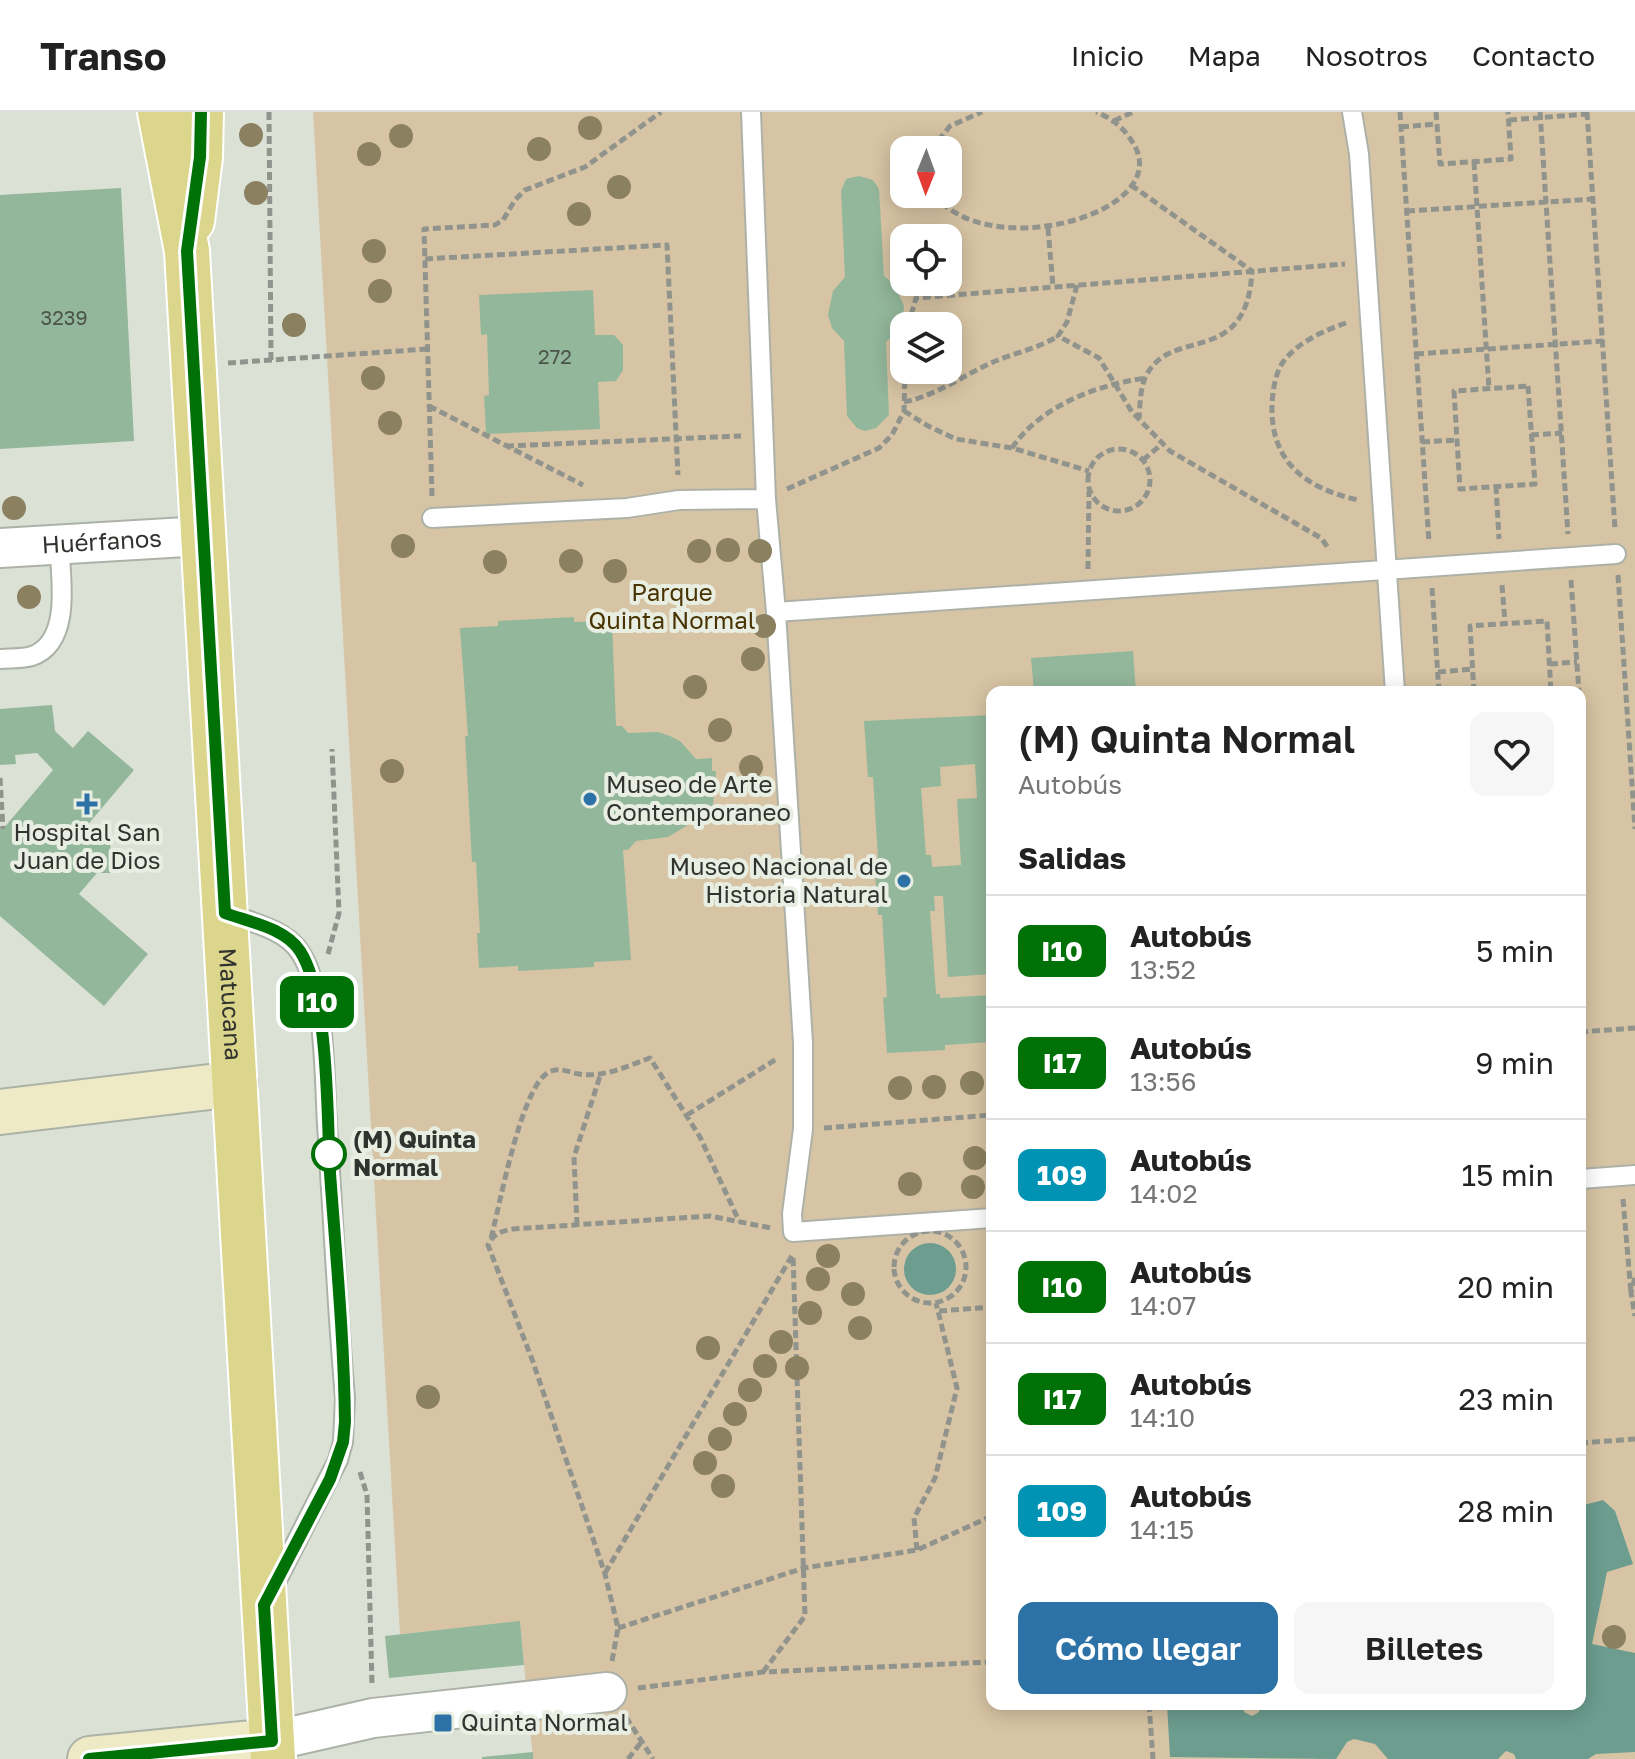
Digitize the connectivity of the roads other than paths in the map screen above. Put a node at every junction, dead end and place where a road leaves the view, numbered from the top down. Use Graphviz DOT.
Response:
graph roads {
  1 [pos="160,112"];
  2 [pos="201,112"];
  3 [pos="751,112"];
  4 [pos="1352,112"];
  5 [pos="187,251"];
  6 [pos="766,499"];
  7 [pos="432,518"];
  8 [pos="203,536"];
  9 [pos="59,545"];
  10 [pos="0,548"];
  11 [pos="1616,554"];
  12 [pos="1387,570"];
  13 [pos="776,612"];
  14 [pos="0,659"];
  15 [pos="1395,686"];
  16 [pos="225,913"];
  17 [pos="235,1084"];
  18 [pos="0,1112"];
  19 [pos="1628,1176"];
  20 [pos="1586,1179"];
  21 [pos="986,1218"];
  22 [pos="264,1605"];
  23 [pos="607,1692"];
  24 [pos="273,1750"];
  25 [pos="90,1759"];
  1 -- 5 [label="main road, Matucana"];
  2 -- 5 [label="main road, Matucana"];
  3 -- 6 [label="lane"];
  4 -- 12 [label="lane"];
  5 -- 8 [label="main road, Matucana"];
  6 -- 7 [label="lane"];
  6 -- 13 [label="lane"];
  8 -- 9 [label="street, Huérfanos"];
  8 -- 16 [label="main road, Matucana"];
  9 -- 10 [label="street, Huérfanos"];
  9 -- 14 [label="lane"];
  11 -- 12 [label="lane"];
  12 -- 13 [label="lane"];
  12 -- 15 [label="lane"];
  13 -- 21 [label="lane"];
  16 -- 17 [label="main road, Matucana"];
  16 -- 22 [label="lane"];
  17 -- 18 [label="street"];
  17 -- 22 [label="main road, Matucana"];
  19 -- 20 [label="lane"];
  22 -- 24 [label="main road, Matucana"];
  23 -- 24 [label="street"];
  24 -- 25 [label="street"];
}
